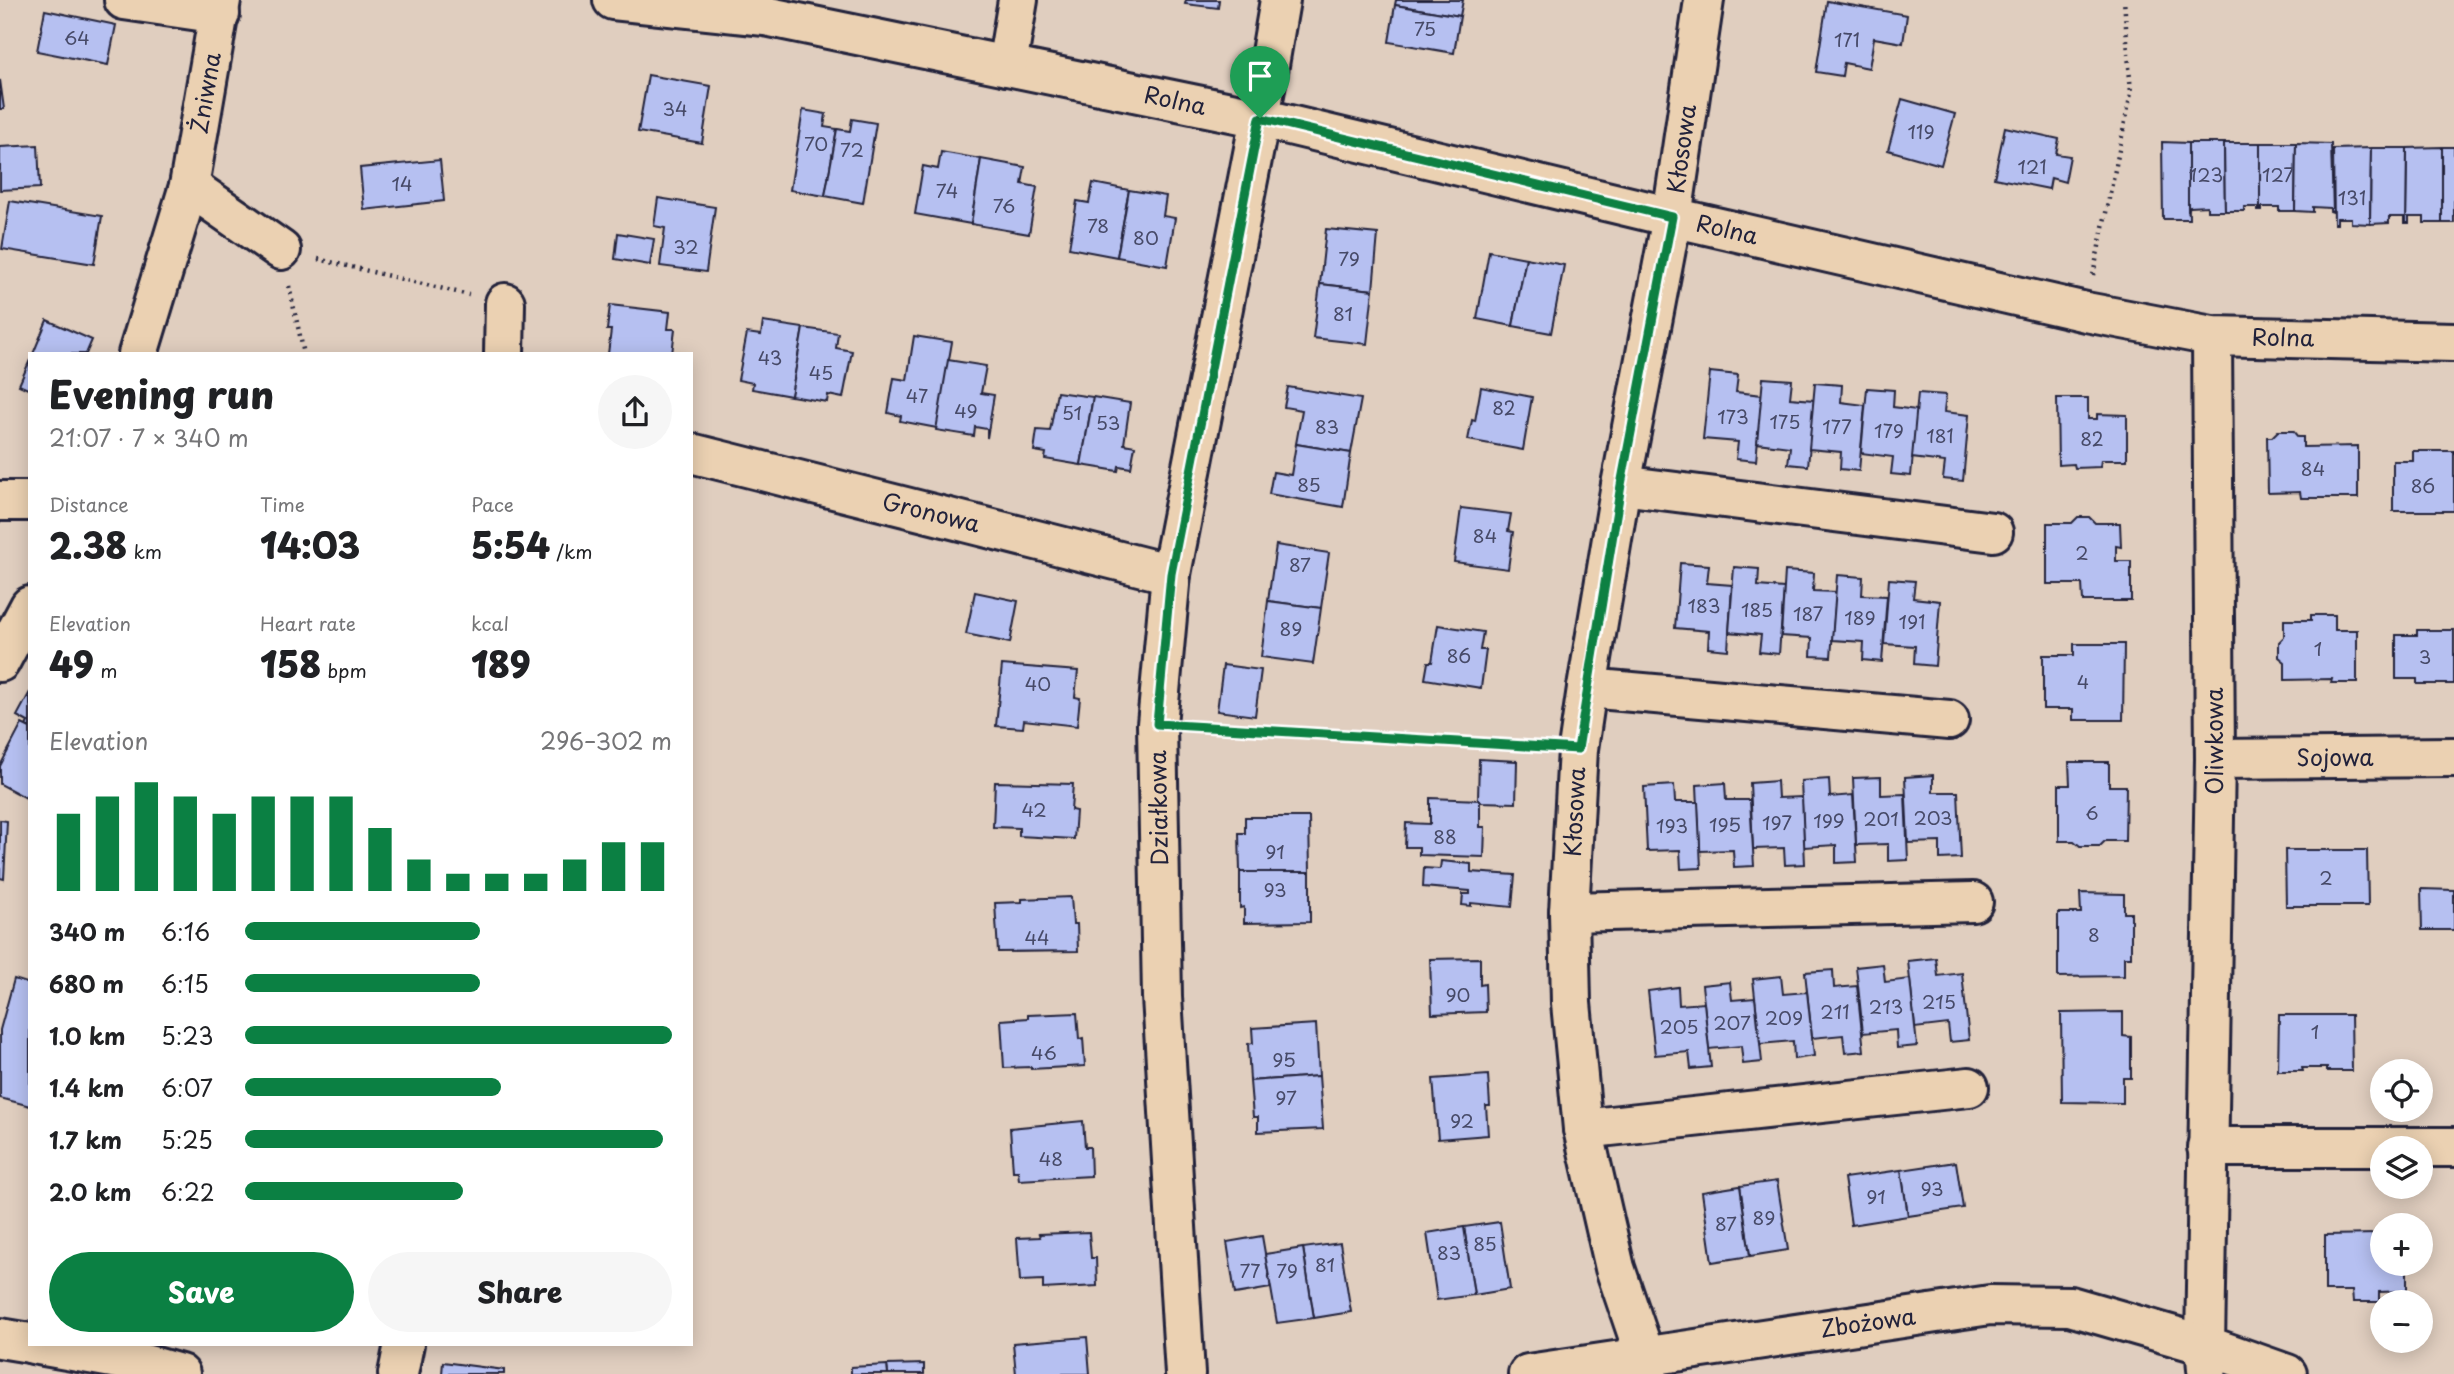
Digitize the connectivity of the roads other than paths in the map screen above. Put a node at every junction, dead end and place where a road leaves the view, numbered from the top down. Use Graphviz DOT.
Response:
graph roads {
  1 [pos="124,0"];
  2 [pos="613,0"];
  3 [pos="1018,0"];
  4 [pos="1280,0"];
  5 [pos="1704,0"];
  6 [pos="220,7"];
  7 [pos="1007,66"];
  8 [pos="1260,118"];
  9 [pos="189,186"];
  10 [pos="1672,217"];
  11 [pos="281,250"];
  12 [pos="505,303"];
  13 [pos="2212,336"];
  14 [pos="2454,342"];
  15 [pos="139,352"];
  16 [pos="504,352"];
  17 [pos="693,454"];
  18 [pos="1621,485"];
  19 [pos="28,501"];
  20 [pos="0,502"];
  21 [pos="1993,532"];
  22 [pos="1171,574"];
  23 [pos="28,610"];
  24 [pos="0,662"];
  25 [pos="1587,688"];
  26 [pos="1949,720"];
  27 [pos="2454,757"];
  28 [pos="2216,759"];
  29 [pos="1973,902"];
  30 [pos="1569,912"];
  31 [pos="1969,1087"];
  32 [pos="1583,1129"];
  33 [pos="2207,1147"];
  34 [pos="2454,1147"];
  35 [pos="0,1338"];
  36 [pos="28,1343"];
  37 [pos="43,1346"];
  38 [pos="404,1346"];
  39 [pos="2206,1359"];
  40 [pos="1646,1365"];
  41 [pos="180,1374"];
  42 [pos="398,1374"];
  43 [pos="1185,1374"];
  44 [pos="1528,1374"];
  45 [pos="2287,1374"];
  1 -- 6 [label="street"];
  2 -- 7 [label="street, Rolna"];
  3 -- 7 [label="street"];
  4 -- 8 [label="street, Działkowa"];
  5 -- 10 [label="street, Kłosowa"];
  6 -- 9 [label="street, Żniwna"];
  7 -- 8 [label="street, Rolna"];
  8 -- 10 [label="street, Rolna"];
  8 -- 22 [label="street, Działkowa"];
  9 -- 11 [label="street"];
  9 -- 15 [label="street, Żniwna"];
  10 -- 13 [label="street, Rolna"];
  10 -- 18 [label="street, Kłosowa"];
  12 -- 16 [label="street"];
  13 -- 14 [label="street, Rolna"];
  13 -- 28 [label="street, Oliwkowa"];
  17 -- 22 [label="street, Gronowa"];
  18 -- 21 [label="street"];
  18 -- 25 [label="street, Kłosowa"];
  19 -- 20 [label="street"];
  22 -- 43 [label="street, Działkowa"];
  23 -- 24 [label="street"];
  25 -- 26 [label="street"];
  25 -- 30 [label="street, Kłosowa"];
  27 -- 28 [label="street, Sojowa"];
  28 -- 33 [label="street, Oliwkowa"];
  29 -- 30 [label="street"];
  30 -- 32 [label="street, Kłosowa"];
  31 -- 32 [label="street"];
  32 -- 40 [label="street, Kłosowa"];
  33 -- 34 [label="street"];
  33 -- 39 [label="street, Oliwkowa"];
  35 -- 36 [label="street"];
  37 -- 41 [label="street"];
  38 -- 42 [label="street"];
  39 -- 40 [label="street, Zbożowa"];
  39 -- 45 [label="street, Zbożowa"];
  40 -- 44 [label="street, Zbożowa"];
}
